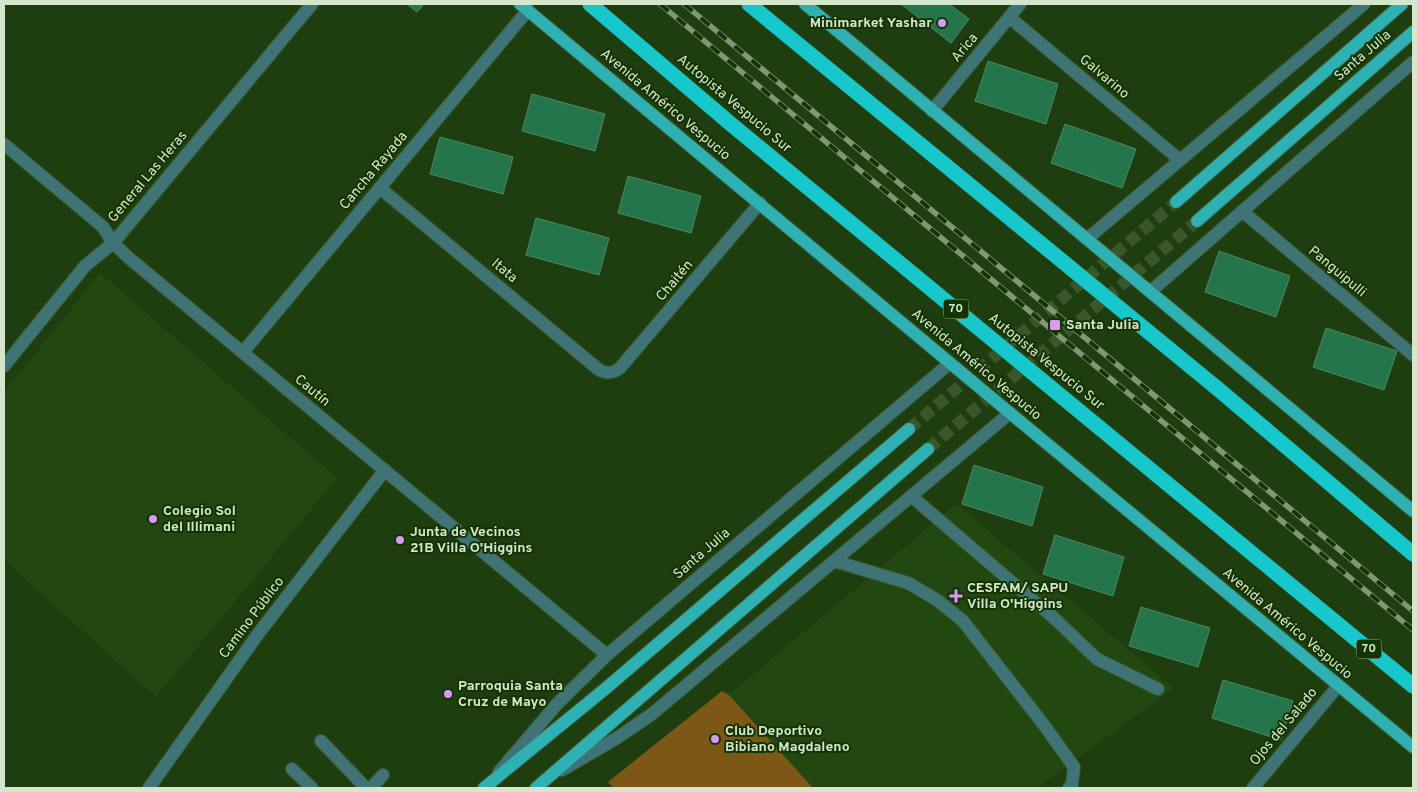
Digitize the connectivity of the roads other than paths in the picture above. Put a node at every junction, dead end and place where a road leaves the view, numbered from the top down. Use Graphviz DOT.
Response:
graph roads {
  1 [pos="312,4"];
  2 [pos="590,4"];
  3 [pos="749,4"];
  4 [pos="805,4"];
  5 [pos="1020,4"];
  6 [pos="1364,4"];
  7 [pos="1402,4"];
  8 [pos="524,7"];
  9 [pos="1009,17"];
  10 [pos="1413,32"];
  11 [pos="1413,62"];
  12 [pos="932,110"];
  13 [pos="4,144"];
  14 [pos="1180,160"];
  15 [pos="380,188"];
  16 [pos="1176,202"];
  17 [pos="760,204"];
  18 [pos="1242,211"];
  19 [pos="1197,221"];
  20 [pos="1087,239"];
  21 [pos="113,243"];
  22 [pos="1150,292"];
  23 [pos="243,352"];
  24 [pos="1413,355"];
  25 [pos="950,363"];
  26 [pos="4,366"];
  27 [pos="610,373"];
  28 [pos="1010,413"];
  29 [pos="909,429"];
  30 [pos="928,450"];
  31 [pos="385,470"];
  32 [pos="911,496"];
  33 [pos="1413,511"];
  34 [pos="1413,554"];
  35 [pos="834,561"];
  36 [pos="608,655"];
  37 [pos="1338,686"];
  38 [pos="1413,686"];
  39 [pos="1158,689"];
  40 [pos="322,741"];
  41 [pos="1413,747"];
  42 [pos="292,769"];
  43 [pos="383,775"];
  44 [pos="551,776"];
  45 [pos="486,786"];
  46 [pos="149,788"];
  47 [pos="312,788"];
  48 [pos="366,788"];
  49 [pos="371,788"];
  50 [pos="536,788"];
  51 [pos="1068,788"];
  52 [pos="1253,788"];
  1 -- 21 [label="street, General Las Heras"];
  2 -- 38 [label="highway, Autopista Vespucio Sur / 70"];
  3 -- 34 [label="highway"];
  4 -- 12 [label="main road"];
  5 -- 9 [label="street, Arica"];
  6 -- 14 [label="street"];
  7 -- 16 [label="main road, Santa Julia"];
  8 -- 15 [label="street, Cancha Rayada"];
  8 -- 17 [label="main road, Avenida Américo Vespucio"];
  9 -- 12 [label="street, Arica"];
  9 -- 14 [label="street, Galvarino"];
  10 -- 19 [label="main road, Santa Julia"];
  11 -- 18 [label="street"];
  12 -- 20 [label="main road"];
  13 -- 21 [label="street, Cautín"];
  14 -- 20 [label="street"];
  15 -- 23 [label="street, Cancha Rayada"];
  15 -- 27 [label="street, Itata"];
  17 -- 25 [label="main road, Avenida Américo Vespucio"];
  17 -- 27 [label="street, Chaitén"];
  18 -- 22 [label="street"];
  18 -- 24 [label="street, Panguipulli"];
  20 -- 22 [label="main road"];
  21 -- 23 [label="street, Cautín"];
  21 -- 26 [label="street, General Las Heras"];
  22 -- 33 [label="main road"];
  23 -- 31 [label="street, Cautín"];
  25 -- 28 [label="main road, Avenida Américo Vespucio"];
  25 -- 36 [label="street, Santa Julia"];
  28 -- 32 [label="street"];
  28 -- 37 [label="main road, Avenida Américo Vespucio"];
  29 -- 45 [label="main road, Santa Julia"];
  30 -- 44 [label="main road"];
  31 -- 36 [label="street, Cautín"];
  31 -- 46 [label="street, Camino Público"];
  32 -- 35 [label="street"];
  32 -- 39 [label="street"];
  35 -- 44 [label="street"];
  35 -- 51 [label="street"];
  36 -- 45 [label="street, Santa Julia"];
  37 -- 41 [label="main road, Avenida Américo Vespucio"];
  37 -- 52 [label="street, Ojos del Salado"];
  40 -- 48 [label="street"];
  42 -- 47 [label="street"];
  43 -- 49 [label="street"];
  44 -- 50 [label="main road"];
}
